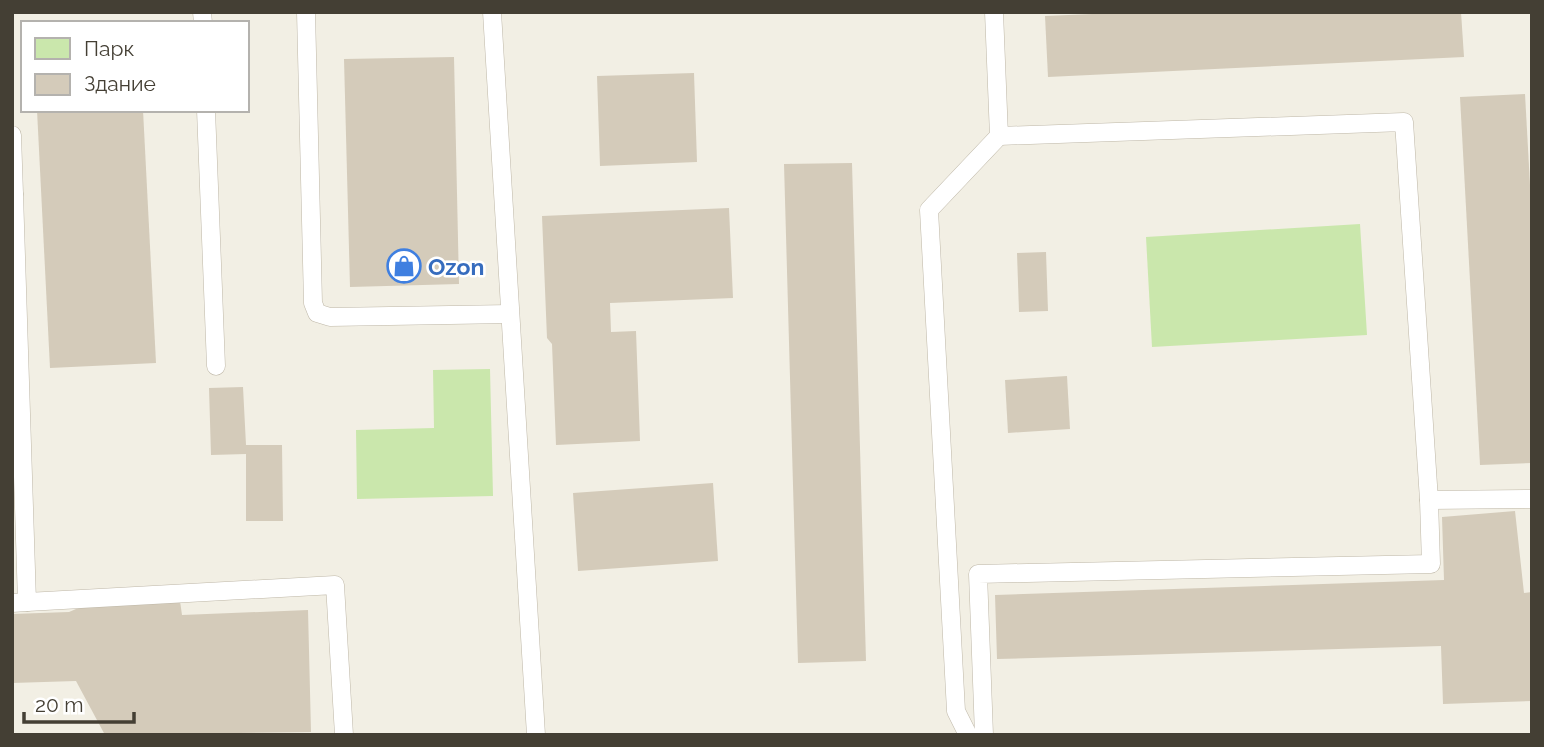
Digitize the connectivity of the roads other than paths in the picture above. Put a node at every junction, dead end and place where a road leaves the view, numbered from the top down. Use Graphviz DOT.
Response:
graph roads {
  1 [pos="306,12"];
  2 [pos="492,12"];
  3 [pos="994,12"];
  4 [pos="206,112"];
  5 [pos="12,135"];
  6 [pos="999,136"];
  7 [pos="13,194"];
  8 [pos="510,314"];
  9 [pos="216,366"];
  10 [pos="1532,499"];
  11 [pos="1429,500"];
  12 [pos="20,603"];
  13 [pos="344,735"];
  14 [pos="536,735"];
  15 [pos="968,735"];
  16 [pos="984,735"];
  1 -- 8 [label="lane"];
  2 -- 8 [label="lane"];
  3 -- 6 [label="lane"];
  4 -- 9 [label="lane"];
  5 -- 7 [label="lane"];
  6 -- 11 [label="lane"];
  6 -- 15 [label="lane"];
  7 -- 12 [label="lane"];
  8 -- 14 [label="lane"];
  10 -- 11 [label="lane"];
  11 -- 16 [label="lane"];
  12 -- 13 [label="lane"];
}
